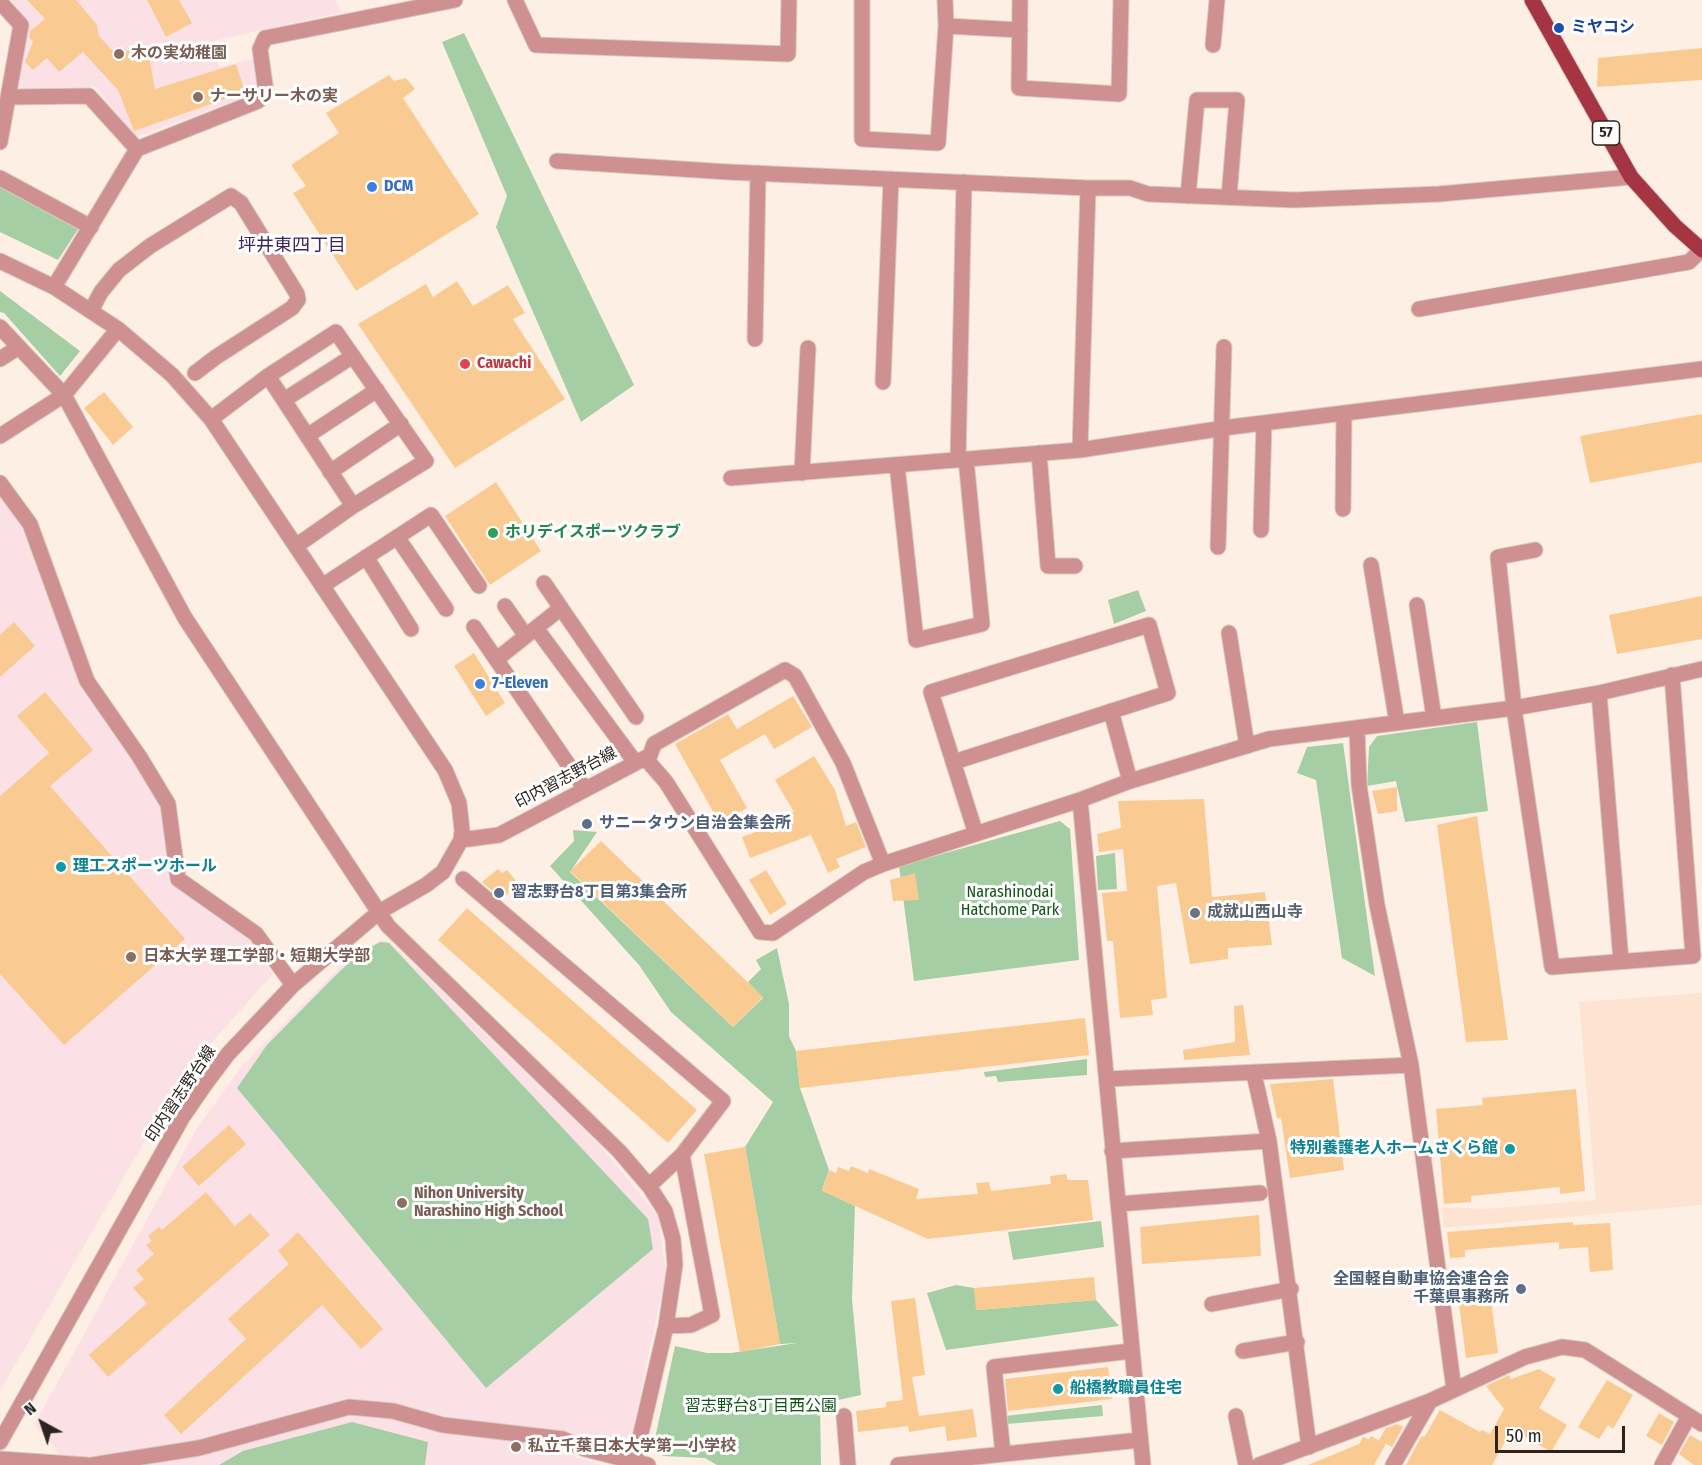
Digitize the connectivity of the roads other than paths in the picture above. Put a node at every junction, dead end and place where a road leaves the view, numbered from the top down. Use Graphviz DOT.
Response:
graph roads {
  1 [pos="455,0"];
  2 [pos="515,0"];
  3 [pos="789,0"];
  4 [pos="862,0"];
  5 [pos="945,0"];
  6 [pos="1020,0"];
  7 [pos="1121,0"];
  8 [pos="1217,0"];
  9 [pos="1532,0"];
  10 [pos="0,2"];
  11 [pos="421,4"];
  12 [pos="945,26"];
  13 [pos="1020,30"];
  14 [pos="1213,45"];
  15 [pos="10,97"];
  16 [pos="0,142"];
  17 [pos="137,149"];
  18 [pos="557,161"];
  19 [pos="758,173"];
  20 [pos="1631,177"];
  21 [pos="0,178"];
  22 [pos="891,179"];
  23 [pos="964,182"];
  24 [pos="1088,188"];
  25 [pos="1188,196"];
  26 [pos="1229,197"];
  27 [pos="91,227"];
  28 [pos="1702,250"];
  29 [pos="0,261"];
  30 [pos="54,287"];
  31 [pos="92,309"];
  32 [pos="1419,309"];
  33 [pos="0,327"];
  34 [pos="118,329"];
  35 [pos="754,339"];
  36 [pos="19,347"];
  37 [pos="1224,347"];
  38 [pos="808,348"];
  39 [pos="353,356"];
  40 [pos="0,359"];
  41 [pos="1702,369"];
  42 [pos="195,373"];
  43 [pos="268,376"];
  44 [pos="883,382"];
  45 [pos="377,390"];
  46 [pos="64,395"];
  47 [pos="284,400"];
  48 [pos="1344,414"];
  49 [pos="211,419"];
  50 [pos="1264,423"];
  51 [pos="401,424"];
  52 [pos="1220,429"];
  53 [pos="0,436"];
  54 [pos="307,436"];
  55 [pos="1080,450"];
  56 [pos="1039,453"];
  57 [pos="962,459"];
  58 [pos="897,465"];
  59 [pos="330,472"];
  60 [pos="802,473"];
  61 [pos="731,478"];
  62 [pos="0,483"];
  63 [pos="353,506"];
  64 [pos="1343,509"];
  65 [pos="1262,530"];
  66 [pos="397,537"];
  67 [pos="296,546"];
  68 [pos="1218,547"];
  69 [pos="1535,550"];
  70 [pos="366,557"];
  71 [pos="1371,565"];
  72 [pos="1075,566"];
  73 [pos="544,583"];
  74 [pos="322,586"];
  75 [pos="479,586"];
  76 [pos="1418,605"];
  77 [pos="505,606"];
  78 [pos="561,608"];
  79 [pos="446,609"];
  80 [pos="474,627"];
  81 [pos="411,629"];
  82 [pos="531,632"];
  83 [pos="1229,633"];
  84 [pos="497,659"];
  85 [pos="1702,669"];
  86 [pos="1672,675"];
  87 [pos="1599,693"];
  88 [pos="1514,708"];
  89 [pos="1111,711"];
  90 [pos="636,717"];
  91 [pos="1434,718"];
  92 [pos="1397,723"];
  93 [pos="1357,728"];
  94 [pos="1247,746"];
  95 [pos="642,761"];
  96 [pos="954,762"];
  97 [pos="1130,782"];
  98 [pos="585,789"];
  99 [pos="1080,800"];
  100 [pos="976,834"];
  101 [pos="461,840"];
  102 [pos="884,864"];
  103 [pos="463,879"];
  104 [pos="379,912"];
  105 [pos="1621,961"];
  106 [pos="293,985"];
  107 [pos="1411,1065"];
  108 [pos="1254,1074"];
  109 [pos="1107,1079"];
  110 [pos="1269,1141"];
  111 [pos="1112,1151"];
  112 [pos="681,1155"];
  113 [pos="649,1186"];
  114 [pos="1260,1193"];
  115 [pos="1118,1204"];
  116 [pos="1291,1289"];
  117 [pos="1212,1304"];
  118 [pos="666,1326"];
  119 [pos="1297,1342"];
  120 [pos="1243,1350"];
  121 [pos="1131,1351"];
  122 [pos="1454,1390"];
  123 [pos="1430,1401"];
  124 [pos="844,1416"];
  125 [pos="1236,1416"];
  126 [pos="1695,1420"];
  127 [pos="1140,1440"];
  128 [pos="0,1443"];
  129 [pos="1309,1447"];
  130 [pos="1003,1454"];
  131 [pos="0,1459"];
  132 [pos="641,1464"];
  133 [pos="87,1465"];
  134 [pos="92,1465"];
  135 [pos="848,1465"];
  136 [pos="898,1465"];
  137 [pos="1143,1465"];
  138 [pos="1246,1465"];
  139 [pos="1259,1465"];
  140 [pos="1393,1465"];
  141 [pos="1662,1465"];
  1 -- 11 [label="street"];
  2 -- 3 [label="street"];
  4 -- 12 [label="street"];
  5 -- 12 [label="street"];
  6 -- 13 [label="street"];
  7 -- 13 [label="street"];
  8 -- 14 [label="street"];
  9 -- 20 [label="main road, 57"];
  10 -- 15 [label="street"];
  11 -- 17 [label="street"];
  12 -- 13 [label="street"];
  15 -- 16 [label="street"];
  15 -- 17 [label="street"];
  17 -- 27 [label="street"];
  18 -- 19 [label="street"];
  19 -- 22 [label="street"];
  19 -- 35 [label="street"];
  20 -- 26 [label="street"];
  20 -- 28 [label="main road, 57"];
  21 -- 27 [label="street"];
  22 -- 23 [label="street"];
  22 -- 44 [label="street"];
  23 -- 24 [label="street"];
  23 -- 57 [label="street"];
  24 -- 25 [label="street"];
  24 -- 55 [label="street"];
  25 -- 26 [label="street"];
  25 -- 26 [label="street"];
  27 -- 30 [label="street"];
  28 -- 32 [label="street"];
  29 -- 30 [label="street"];
  30 -- 31 [label="street"];
  31 -- 34 [label="street"];
  31 -- 42 [label="street"];
  33 -- 36 [label="street"];
  34 -- 46 [label="street"];
  34 -- 49 [label="street"];
  36 -- 40 [label="street"];
  36 -- 46 [label="street"];
  37 -- 52 [label="street"];
  38 -- 60 [label="street"];
  39 -- 43 [label="street"];
  39 -- 45 [label="street"];
  39 -- 47 [label="street"];
  41 -- 48 [label="street"];
  43 -- 47 [label="street"];
  43 -- 49 [label="street"];
  45 -- 51 [label="street"];
  45 -- 54 [label="street"];
  46 -- 53 [label="street"];
  46 -- 104 [label="street"];
  47 -- 54 [label="street"];
  48 -- 50 [label="street"];
  48 -- 64 [label="street"];
  49 -- 67 [label="street"];
  50 -- 52 [label="street"];
  50 -- 65 [label="street"];
  51 -- 59 [label="street"];
  51 -- 63 [label="street"];
  52 -- 55 [label="street"];
  52 -- 68 [label="street"];
  54 -- 59 [label="street"];
  55 -- 56 [label="street"];
  56 -- 57 [label="street"];
  56 -- 72 [label="street"];
  57 -- 58 [label="street"];
  57 -- 58 [label="street"];
  58 -- 60 [label="street"];
  59 -- 63 [label="street"];
  60 -- 61 [label="street"];
  62 -- 106 [label="street"];
  63 -- 67 [label="street"];
  66 -- 70 [label="street"];
  66 -- 75 [label="street"];
  66 -- 79 [label="street"];
  67 -- 74 [label="street"];
  69 -- 88 [label="street"];
  70 -- 74 [label="street"];
  70 -- 81 [label="street"];
  71 -- 92 [label="street"];
  73 -- 78 [label="street"];
  74 -- 101 [label="street"];
  76 -- 91 [label="street"];
  77 -- 82 [label="street"];
  78 -- 82 [label="street"];
  78 -- 90 [label="street"];
  80 -- 84 [label="street"];
  82 -- 84 [label="street"];
  82 -- 95 [label="street"];
  83 -- 94 [label="street"];
  84 -- 98 [label="street"];
  85 -- 86 [label="street"];
  86 -- 87 [label="street"];
  86 -- 105 [label="street"];
  87 -- 88 [label="street"];
  87 -- 105 [label="street"];
  88 -- 91 [label="street"];
  88 -- 105 [label="street"];
  89 -- 96 [label="street"];
  89 -- 96 [label="street"];
  89 -- 97 [label="street"];
  91 -- 92 [label="street"];
  92 -- 93 [label="street"];
  93 -- 94 [label="street"];
  93 -- 107 [label="street"];
  94 -- 97 [label="street"];
  95 -- 98 [label="street, 印内習志野台線"];
  95 -- 102 [label="street"];
  95 -- 102 [label="street"];
  96 -- 100 [label="street"];
  97 -- 99 [label="street"];
  98 -- 101 [label="street, 印内習志野台線"];
  99 -- 100 [label="street"];
  99 -- 109 [label="street"];
  100 -- 102 [label="street"];
  101 -- 104 [label="street, 印内習志野台線"];
  103 -- 112 [label="street"];
  104 -- 106 [label="street, 印内習志野台線"];
  104 -- 113 [label="street"];
  106 -- 128 [label="street, 印内習志野台線"];
  107 -- 108 [label="street"];
  107 -- 122 [label="street"];
  108 -- 109 [label="street"];
  108 -- 110 [label="street"];
  109 -- 111 [label="street"];
  110 -- 111 [label="street"];
  110 -- 116 [label="street"];
  111 -- 115 [label="street"];
  112 -- 113 [label="street"];
  112 -- 118 [label="street"];
  113 -- 118 [label="street"];
  114 -- 115 [label="street"];
  115 -- 121 [label="street"];
  116 -- 117 [label="street"];
  116 -- 119 [label="street"];
  118 -- 132 [label="street"];
  119 -- 120 [label="street"];
  119 -- 129 [label="street"];
  121 -- 127 [label="street"];
  121 -- 130 [label="street"];
  122 -- 123 [label="street"];
  122 -- 126 [label="street"];
  123 -- 129 [label="street"];
  123 -- 140 [label="street"];
  124 -- 135 [label="street"];
  125 -- 138 [label="street"];
  126 -- 141 [label="street"];
  127 -- 130 [label="street"];
  127 -- 137 [label="street"];
  129 -- 139 [label="street"];
  130 -- 136 [label="street"];
  131 -- 133 [label="street"];
  132 -- 134 [label="street"];
}
